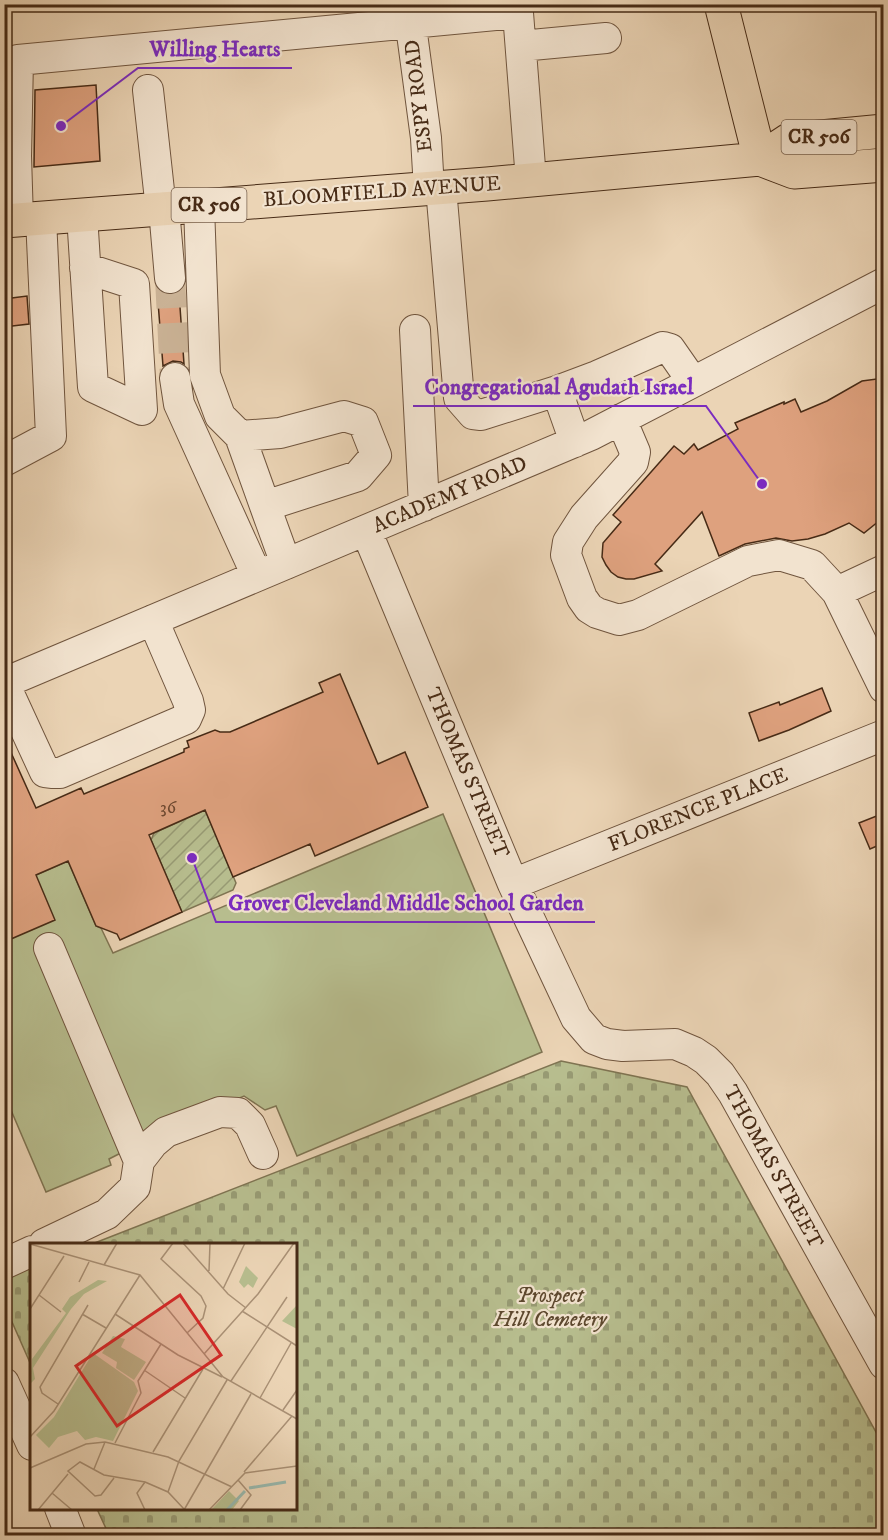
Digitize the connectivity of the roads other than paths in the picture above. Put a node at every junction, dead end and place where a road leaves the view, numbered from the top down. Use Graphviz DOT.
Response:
graph roads {
  1 [pos="720,4"];
  2 [pos="410,14"];
  3 [pos="606,38"];
  4 [pos="521,46"];
  5 [pos="148,90"];
  6 [pos="884,131"];
  7 [pos="760,159"];
  8 [pos="884,165"];
  9 [pos="531,180"];
  10 [pos="435,188"];
  11 [pos="198,206"];
  12 [pos="162,209"];
  13 [pos="82,215"];
  14 [pos="21,220"];
  15 [pos="85,268"];
  16 [pos="170,278"];
  17 [pos="884,283"];
  18 [pos="415,330"];
  19 [pos="603,373"];
  20 [pos="175,378"];
  21 [pos="693,382"];
  22 [pos="557,391"];
  23 [pos="623,418"];
  24 [pos="240,436"];
  25 [pos="575,442"];
  26 [pos="376,455"];
  27 [pos="421,459"];
  28 [pos="4,461"];
  29 [pos="266,506"];
  30 [pos="424,506"];
  31 [pos="366,530"];
  32 [pos="286,564"];
  33 [pos="884,570"];
  34 [pos="257,576"];
  35 [pos="837,592"];
  36 [pos="153,620"];
  37 [pos="4,683"];
  38 [pos="884,688"];
  39 [pos="884,735"];
  40 [pos="513,884"];
  41 [pos="49,948"];
  42 [pos="263,1154"];
  43 [pos="139,1161"];
  44 [pos="48,1243"];
  45 [pos="30,1252"];
  46 [pos="4,1264"];
  47 [pos="884,1364"];
  48 [pos="4,1383"];
  49 [pos="30,1441"];
  50 [pos="60,1510"];
  51 [pos="71,1536"];
  1 -- 7 [label="main road"];
  2 -- 4 [label="street"];
  2 -- 10 [label="street, ESPY ROAD"];
  2 -- 14 [label="street"];
  3 -- 4 [label="street"];
  4 -- 9 [label="street"];
  5 -- 12 [label="street"];
  6 -- 7 [label="main road, BLOOMFIELD AVENUE / CR 506"];
  7 -- 8 [label="main road, BLOOMFIELD AVENUE / CR 506"];
  7 -- 9 [label="main road, BLOOMFIELD AVENUE / CR 506"];
  9 -- 10 [label="main road, BLOOMFIELD AVENUE / CR 506"];
  10 -- 11 [label="main road, BLOOMFIELD AVENUE / CR 506"];
  10 -- 22 [label="street, ESPY ROAD"];
  11 -- 12 [label="main road, BLOOMFIELD AVENUE / CR 506"];
  11 -- 24 [label="street"];
  12 -- 13 [label="main road, BLOOMFIELD AVENUE / CR 506"];
  12 -- 16 [label="street"];
  13 -- 14 [label="main road, BLOOMFIELD AVENUE / CR 506"];
  13 -- 15 [label="street"];
  14 -- 28 [label="street"];
  17 -- 21 [label="street, ACADEMY ROAD"];
  18 -- 27 [label="street"];
  19 -- 21 [label="street"];
  19 -- 22 [label="street"];
  19 -- 23 [label="street"];
  20 -- 34 [label="street"];
  21 -- 23 [label="street, ACADEMY ROAD"];
  22 -- 25 [label="street"];
  23 -- 25 [label="street, ACADEMY ROAD"];
  23 -- 35 [label="street"];
  24 -- 26 [label="street"];
  24 -- 29 [label="street"];
  25 -- 30 [label="street, ACADEMY ROAD"];
  26 -- 27 [label="street"];
  26 -- 29 [label="street"];
  27 -- 30 [label="street"];
  29 -- 32 [label="street"];
  30 -- 31 [label="street, ACADEMY ROAD"];
  31 -- 32 [label="street, ACADEMY ROAD"];
  31 -- 40 [label="street, THOMAS STREET"];
  32 -- 34 [label="street, ACADEMY ROAD"];
  33 -- 35 [label="street"];
  34 -- 36 [label="street, ACADEMY ROAD"];
  35 -- 38 [label="street"];
  36 -- 37 [label="street, ACADEMY ROAD"];
  36 -- 37 [label="street"];
  39 -- 40 [label="street, FLORENCE PLACE"];
  40 -- 47 [label="street, THOMAS STREET"];
  41 -- 43 [label="street"];
  42 -- 43 [label="street"];
  43 -- 44 [label="street"];
  45 -- 46 [label="street"];
  48 -- 49 [label="street"];
  50 -- 51 [label="street"];
}
